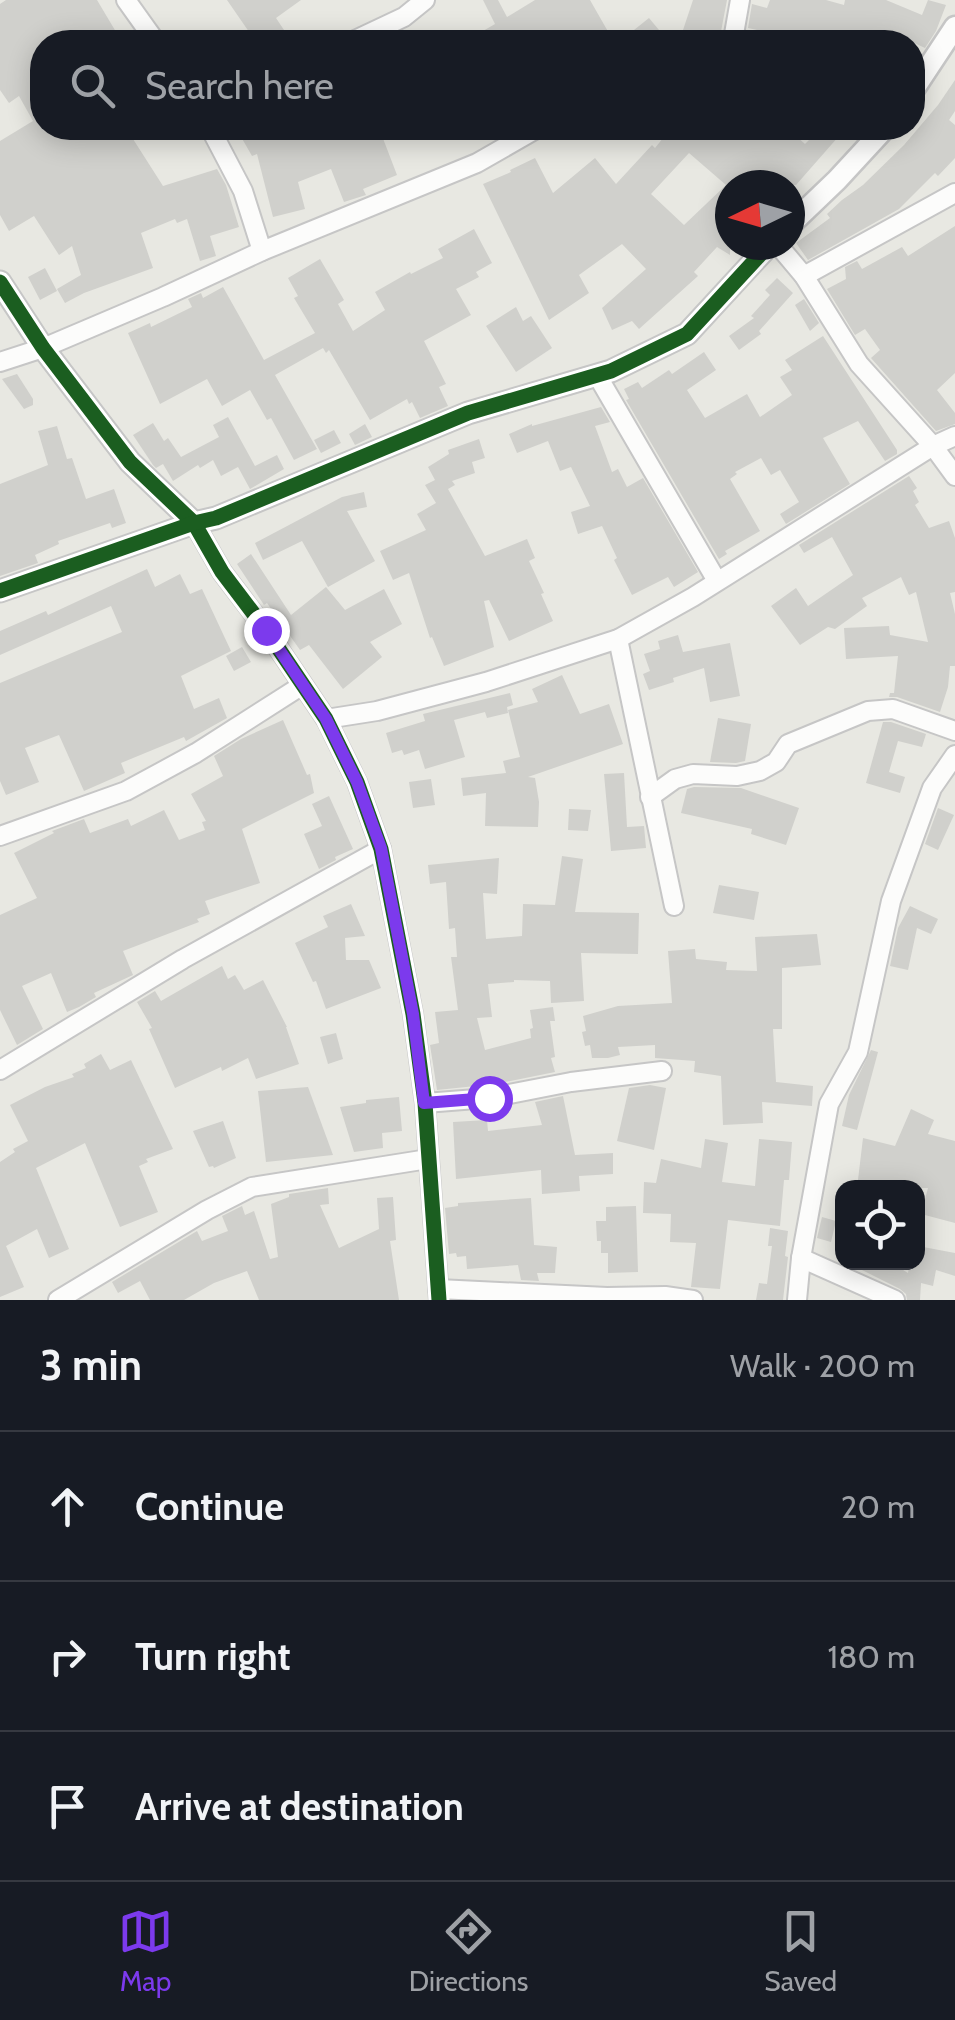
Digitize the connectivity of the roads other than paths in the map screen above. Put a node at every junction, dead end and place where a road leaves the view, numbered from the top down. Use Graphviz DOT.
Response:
graph roads {
  1 [pos="126,0"];
  2 [pos="425,0"];
  3 [pos="740,0"];
  4 [pos="955,26"];
  5 [pos="147,30"];
  6 [pos="376,30"];
  7 [pos="735,30"];
  8 [pos="925,72"];
  9 [pos="216,140"];
  10 [pos="517,140"];
  11 [pos="873,140"];
  12 [pos="955,193"];
  13 [pos="805,209"];
  14 [pos="262,251"];
  15 [pos="755,260"];
  16 [pos="791,260"];
  17 [pos="804,276"];
  18 [pos="0,282"];
  19 [pos="43,348"];
  20 [pos="0,362"];
  21 [pos="597,375"];
  22 [pos="955,436"];
  23 [pos="933,446"];
  24 [pos="955,476"];
  25 [pos="194,523"];
  26 [pos="717,581"];
  27 [pos="0,592"];
  28 [pos="618,639"];
  29 [pos="301,686"];
  30 [pos="326,719"];
  31 [pos="955,731"];
  32 [pos="955,755"];
  33 [pos="650,797"];
  34 [pos="0,836"];
  35 [pos="381,848"];
  36 [pos="674,906"];
  37 [pos="0,1070"];
  38 [pos="662,1071"];
  39 [pos="424,1103"];
  40 [pos="428,1159"];
  41 [pos="801,1258"];
  42 [pos="438,1294"];
  43 [pos="665,1298"];
  44 [pos="58,1300"];
  45 [pos="693,1300"];
  46 [pos="798,1300"];
  47 [pos="895,1300"];
  1 -- 5 [label="street"];
  2 -- 6 [label="street"];
  3 -- 7 [label="street"];
  4 -- 8 [label="street"];
  9 -- 14 [label="street"];
  10 -- 14 [label="street"];
  11 -- 13 [label="street"];
  12 -- 17 [label="street"];
  14 -- 19 [label="street"];
  15 -- 21 [label="street"];
  16 -- 17 [label="street"];
  17 -- 23 [label="street"];
  18 -- 19 [label="street"];
  19 -- 20 [label="street"];
  19 -- 25 [label="street"];
  21 -- 25 [label="street"];
  21 -- 26 [label="street"];
  22 -- 23 [label="street"];
  23 -- 24 [label="street"];
  23 -- 26 [label="street"];
  25 -- 27 [label="street"];
  25 -- 29 [label="street"];
  26 -- 28 [label="street"];
  28 -- 30 [label="street"];
  28 -- 33 [label="street"];
  29 -- 30 [label="street"];
  29 -- 34 [label="street"];
  30 -- 35 [label="street"];
  31 -- 33 [label="street"];
  32 -- 41 [label="street"];
  33 -- 36 [label="street"];
  35 -- 37 [label="street"];
  35 -- 39 [label="street"];
  38 -- 39 [label="street"];
  39 -- 40 [label="street"];
  40 -- 42 [label="street"];
  40 -- 44 [label="street"];
  41 -- 46 [label="street"];
  41 -- 47 [label="street"];
  42 -- 43 [label="street"];
  43 -- 45 [label="street"];
}
